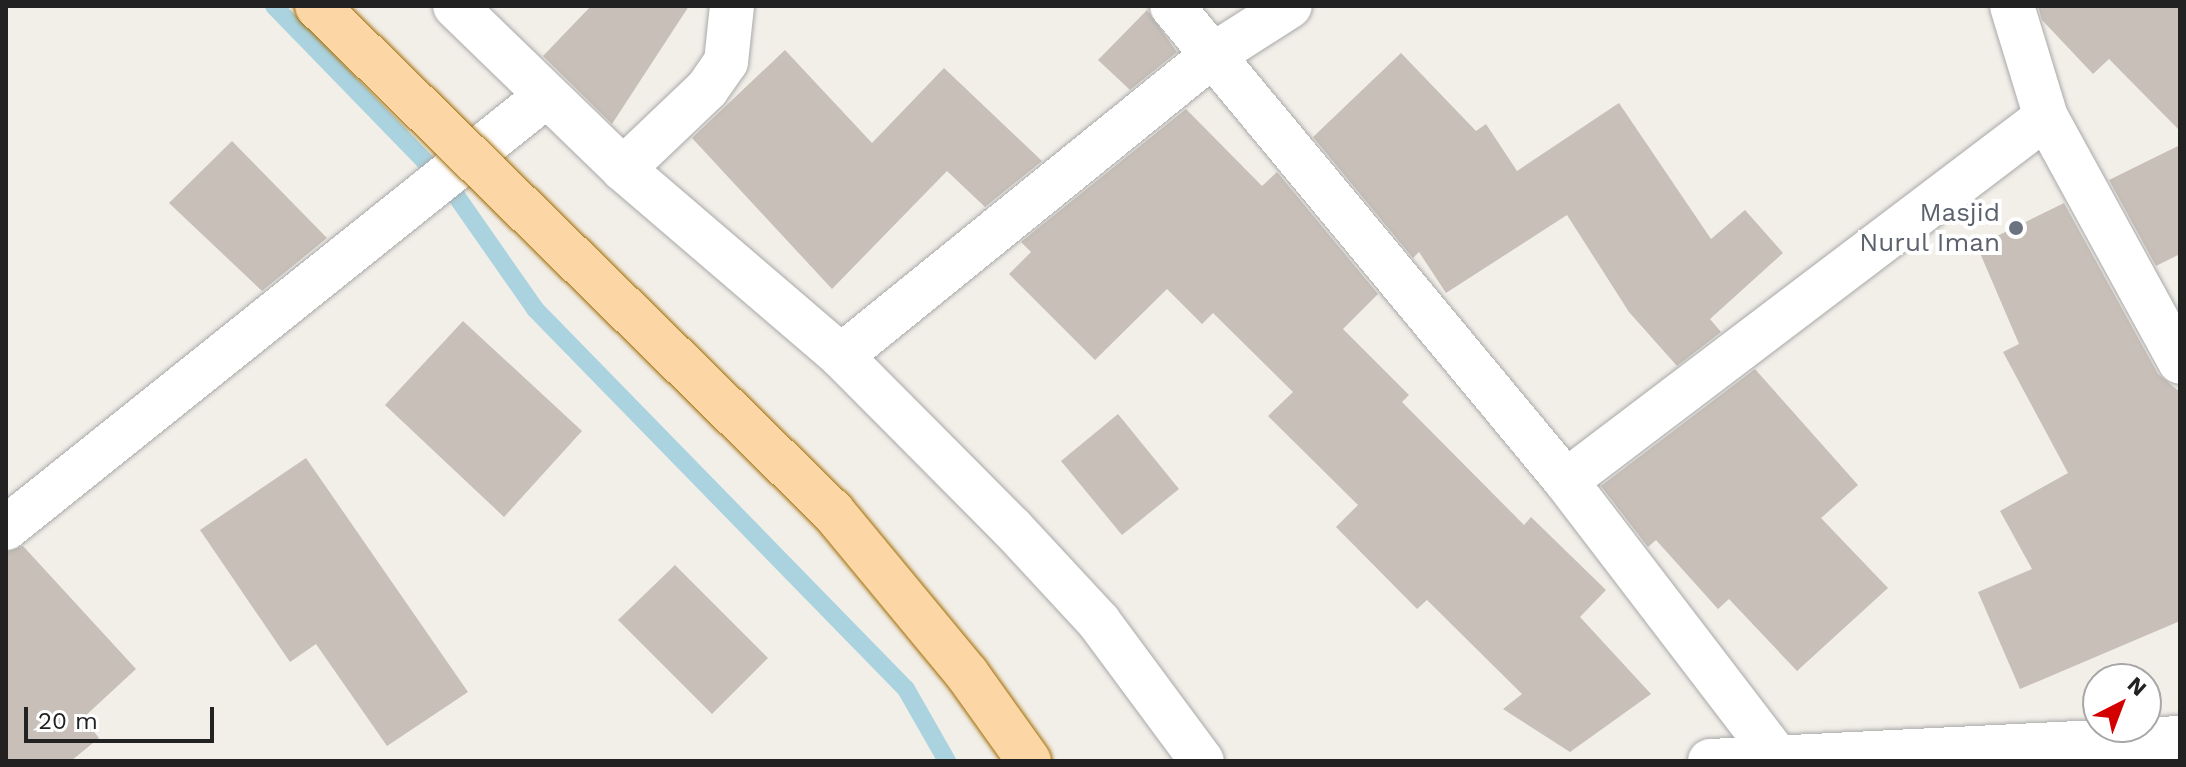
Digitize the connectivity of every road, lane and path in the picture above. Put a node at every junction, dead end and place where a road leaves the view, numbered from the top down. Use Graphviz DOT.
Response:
graph roads {
  1 [pos="317,6"];
  2 [pos="455,6"];
  3 [pos="732,6"];
  4 [pos="1172,6"];
  5 [pos="1290,6"];
  6 [pos="2012,6"];
  7 [pos="1213,55"];
  8 [pos="546,96"];
  9 [pos="2046,117"];
  10 [pos="623,169"];
  11 [pos="841,356"];
  12 [pos="2180,362"];
  13 [pos="1566,481"];
  14 [pos="6,528"];
  15 [pos="2180,738"];
  16 [pos="1778,758"];
  17 [pos="1029,761"];
  18 [pos="1202,761"];
  19 [pos="1710,761"];
  1 -- 17 [label="main road, bridge"];
  2 -- 8 [label="street"];
  3 -- 10 [label="street"];
  4 -- 7 [label="street"];
  5 -- 7 [label="street"];
  6 -- 9 [label="street"];
  7 -- 11 [label="street"];
  7 -- 13 [label="street"];
  8 -- 10 [label="street"];
  8 -- 14 [label="street"];
  9 -- 12 [label="street"];
  9 -- 13 [label="street"];
  10 -- 11 [label="street"];
  11 -- 18 [label="street"];
  13 -- 16 [label="street"];
  15 -- 16 [label="street"];
  16 -- 19 [label="street"];
}
